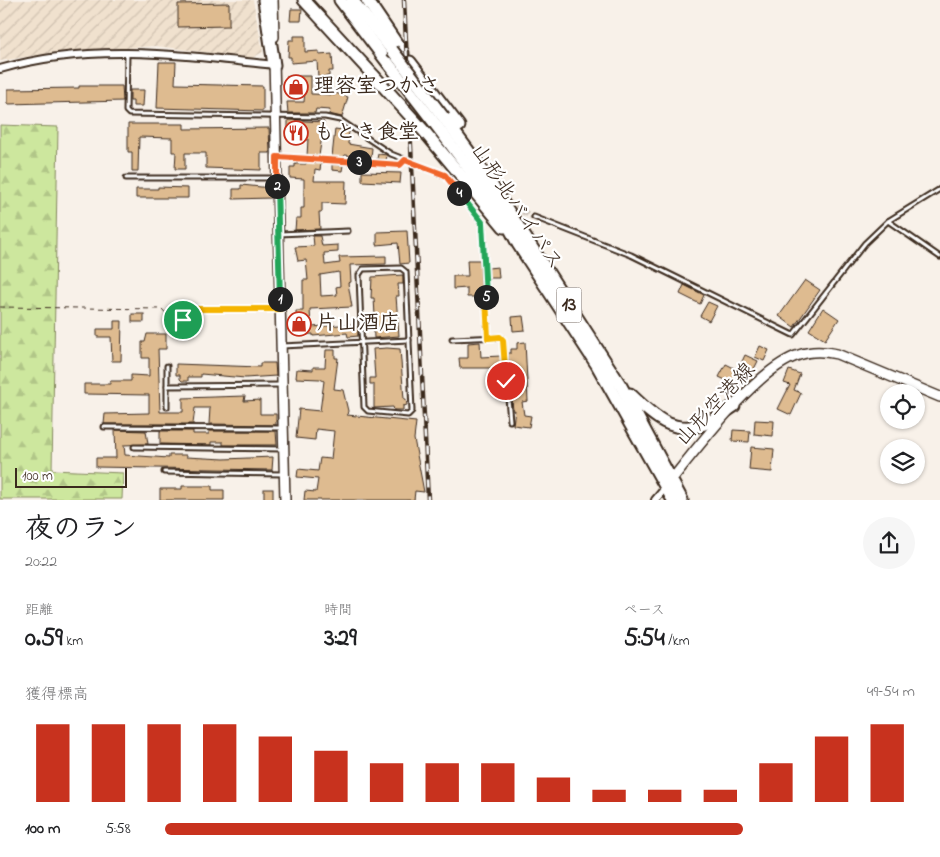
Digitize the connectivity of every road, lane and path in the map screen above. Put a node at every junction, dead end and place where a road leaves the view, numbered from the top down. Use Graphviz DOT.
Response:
graph roads {
  1 [pos="264,0"];
  2 [pos="273,0"];
  3 [pos="304,0"];
  4 [pos="340,0"];
  5 [pos="352,0"];
  6 [pos="367,0"];
  7 [pos="127,51"];
  8 [pos="402,55"];
  9 [pos="274,65"];
  10 [pos="0,69"];
  11 [pos="276,116"];
  12 [pos="440,121"];
  13 [pos="277,157"];
  14 [pos="405,160"];
  15 [pos="126,178"];
  16 [pos="277,178"];
  17 [pos="940,189"];
  18 [pos="534,217"];
  19 [pos="888,221"];
  20 [pos="348,231"];
  21 [pos="278,234"];
  22 [pos="522,241"];
  23 [pos="940,257"];
  24 [pos="0,307"];
  25 [pos="280,309"];
  26 [pos="488,338"];
  27 [pos="452,339"];
  28 [pos="408,340"];
  29 [pos="362,342"];
  30 [pos="281,346"];
  31 [pos="167,366"];
  32 [pos="167,386"];
  33 [pos="282,386"];
  34 [pos="622,386"];
  35 [pos="940,397"];
  36 [pos="734,406"];
  37 [pos="167,407"];
  38 [pos="510,421"];
  39 [pos="104,427"];
  40 [pos="283,428"];
  41 [pos="134,447"];
  42 [pos="284,450"];
  43 [pos="164,472"];
  44 [pos="284,474"];
  45 [pos="669,483"];
  46 [pos="285,500"];
  47 [pos="655,500"];
  48 [pos="673,500"];
  49 [pos="682,500"];
  1 -- 9 [label="highway"];
  2 -- 9 [label="main road"];
  3 -- 22 [label="highway, bridge"];
  4 -- 12 [label="highway, 山形北バイパス / 13, bridge"];
  5 -- 8 [label="highway, 山形北バイパス / 13"];
  6 -- 8 [label="highway"];
  7 -- 9 [label="street"];
  7 -- 10 [label="street"];
  7 -- 11 [label="lane"];
  8 -- 12 [label="highway, 山形北バイパス / 13, bridge"];
  8 -- 22 [label="highway"];
  9 -- 11 [label="main road"];
  11 -- 13 [label="main road"];
  11 -- 14 [label="lane"];
  12 -- 22 [label="highway, 山形北バイパス / 13"];
  13 -- 14 [label="lane"];
  13 -- 16 [label="main road"];
  14 -- 26 [label="lane"];
  15 -- 16 [label="lane"];
  16 -- 21 [label="main road"];
  17 -- 19 [label="lane"];
  18 -- 19 [label="lane"];
  19 -- 23 [label="lane"];
  20 -- 21 [label="lane"];
  21 -- 25 [label="main road"];
  22 -- 34 [label="highway, 山形北バイパス / 13"];
  22 -- 45 [label="highway, 山形北バイパス / 13"];
  24 -- 25 [label="path"];
  25 -- 30 [label="main road"];
  26 -- 27 [label="lane"];
  26 -- 38 [label="lane"];
  28 -- 29 [label="lane"];
  28 -- 29 [label="lane"];
  28 -- 29 [label="lane"];
  29 -- 30 [label="lane"];
  30 -- 33 [label="main road"];
  31 -- 32 [label="lane"];
  32 -- 33 [label="lane"];
  32 -- 37 [label="lane"];
  33 -- 40 [label="main road"];
  34 -- 36 [label="highway"];
  34 -- 45 [label="highway, 山形北バイパス / 13"];
  35 -- 36 [label="main road, 山形空港線"];
  36 -- 45 [label="main road, 山形空港線"];
  39 -- 40 [label="lane"];
  40 -- 42 [label="main road"];
  41 -- 42 [label="lane"];
  42 -- 44 [label="main road"];
  43 -- 44 [label="lane"];
  44 -- 46 [label="main road"];
  45 -- 47 [label="street"];
  45 -- 48 [label="highway, 山形北バイパス / 13"];
  45 -- 49 [label="highway, 山形北バイパス / 13"];
}
